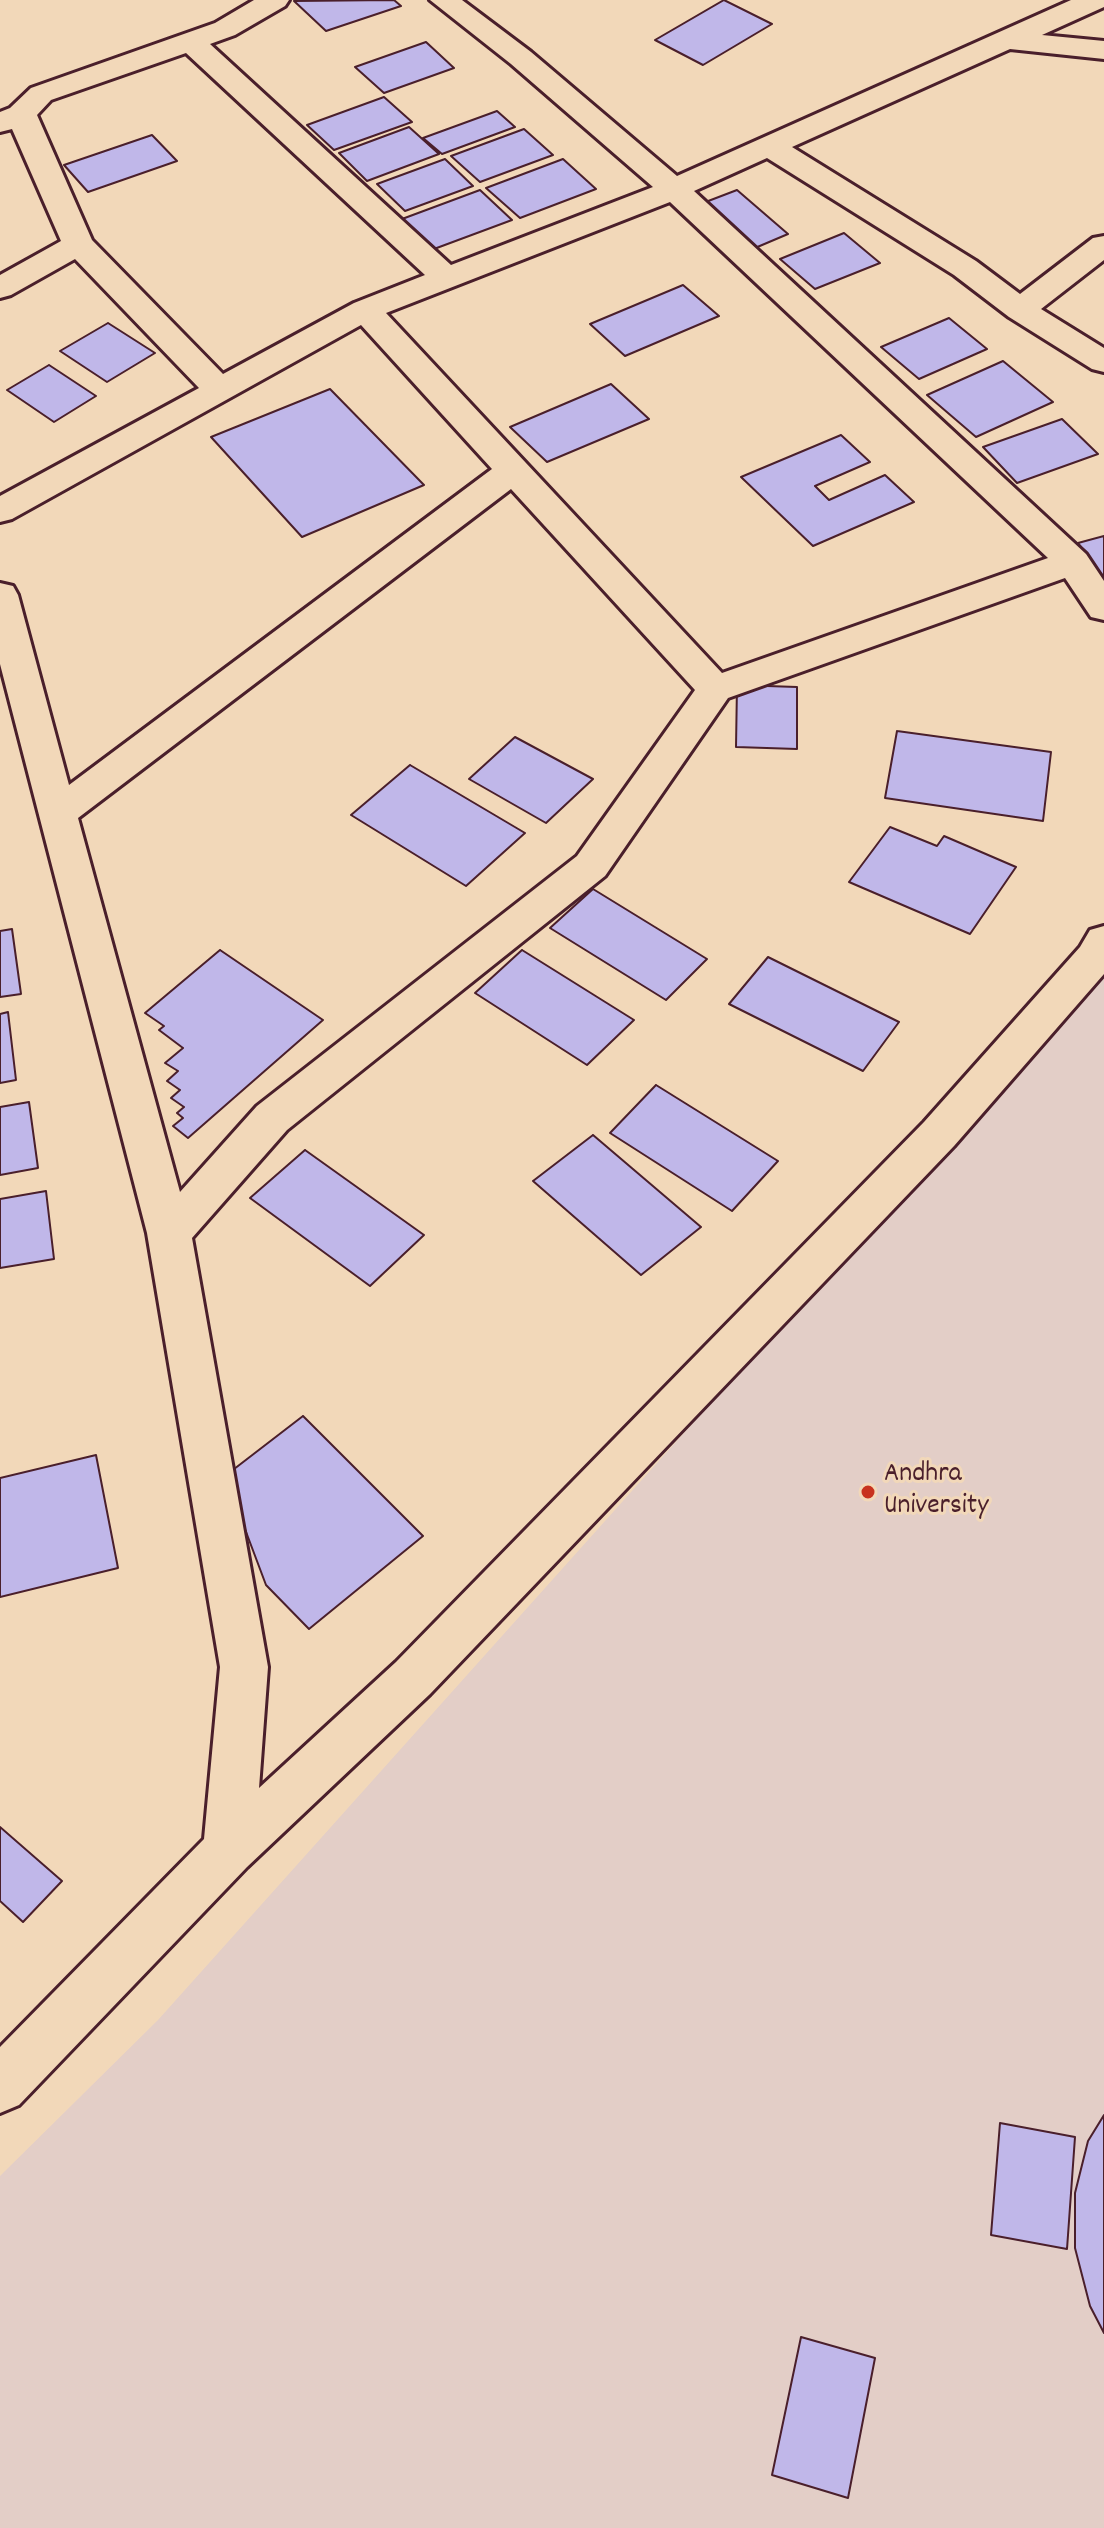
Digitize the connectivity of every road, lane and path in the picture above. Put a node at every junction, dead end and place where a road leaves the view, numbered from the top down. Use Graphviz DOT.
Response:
graph roads {
  1 [pos="275,0"];
  2 [pos="444,0"];
  3 [pos="1095,0"];
  4 [pos="1008,40"];
  5 [pos="190,41"];
  6 [pos="1104,50"];
  7 [pos="10,119"];
  8 [pos="767,145"];
  9 [pos="674,189"];
  10 [pos="78,244"];
  11 [pos="1104,245"];
  12 [pos="447,278"];
  13 [pos="0,288"];
  14 [pos="365,310"];
  15 [pos="1020,310"];
  16 [pos="1104,362"];
  17 [pos="220,390"];
  18 [pos="514,469"];
  19 [pos="0,511"];
  20 [pos="1073,562"];
  21 [pos="0,595"];
  22 [pos="1104,608"];
  23 [pos="715,689"];
  24 [pos="58,813"];
  25 [pos="1104,941"];
  26 [pos="169,1233"];
  27 [pos="229,1850"];
  28 [pos="0,2086"];
  1 -- 5 [label="street"];
  2 -- 9 [label="street"];
  3 -- 4 [label="street"];
  4 -- 6 [label="street"];
  4 -- 8 [label="street"];
  5 -- 7 [label="street"];
  5 -- 12 [label="street"];
  7 -- 10 [label="street"];
  8 -- 9 [label="street"];
  8 -- 15 [label="street"];
  9 -- 12 [label="street"];
  9 -- 20 [label="street"];
  10 -- 13 [label="street"];
  10 -- 17 [label="street"];
  11 -- 15 [label="street"];
  12 -- 14 [label="street"];
  14 -- 17 [label="street"];
  14 -- 18 [label="street"];
  15 -- 16 [label="street"];
  17 -- 19 [label="street"];
  18 -- 23 [label="street"];
  18 -- 24 [label="street"];
  20 -- 22 [label="street"];
  20 -- 23 [label="street"];
  21 -- 24 [label="street"];
  23 -- 26 [label="street"];
  24 -- 26 [label="street"];
  25 -- 27 [label="street"];
  26 -- 27 [label="street"];
  27 -- 28 [label="street"];
}
